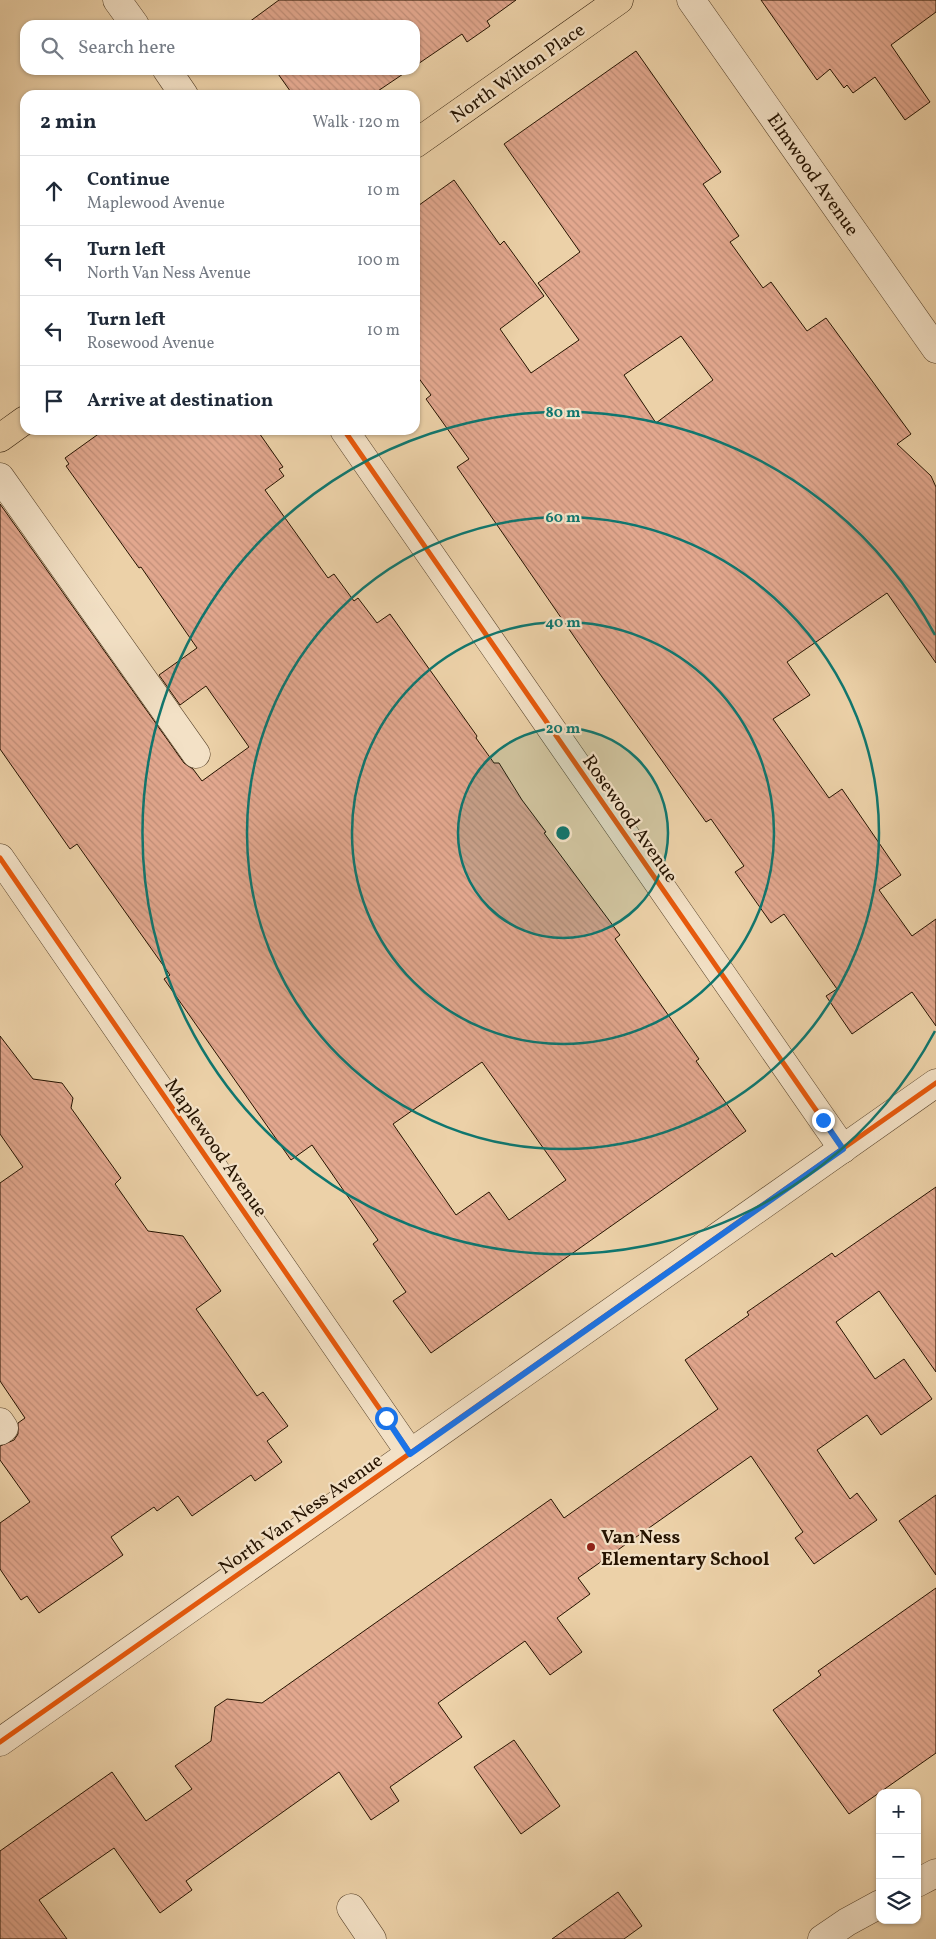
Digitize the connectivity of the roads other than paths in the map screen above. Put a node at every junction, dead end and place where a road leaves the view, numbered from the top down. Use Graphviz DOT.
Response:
graph roads {
  1 [pos="117,0"];
  2 [pos="619,0"];
  3 [pos="691,0"];
  4 [pos="131,20"];
  5 [pos="170,75"];
  6 [pos="181,90"];
  7 [pos="420,140"];
  8 [pos="936,349"];
  9 [pos="20,424"];
  10 [pos="347,435"];
  11 [pos="0,438"];
  12 [pos="0,477"];
  13 [pos="196,754"];
  14 [pos="0,858"];
  15 [pos="933,1091"];
  16 [pos="843,1149"];
  17 [pos="0,1422"];
  18 [pos="0,1431"];
  19 [pos="410,1454"];
  20 [pos="0,1742"];
  21 [pos="936,1873"];
  22 [pos="921,1881"];
  23 [pos="876,1906"];
  24 [pos="351,1908"];
  25 [pos="372,1939"];
  26 [pos="822,1939"];
  1 -- 4 [label="street"];
  2 -- 7 [label="main road, North Wilton Place"];
  3 -- 8 [label="street, Elmwood Avenue"];
  5 -- 6 [label="street"];
  9 -- 11 [label="main road"];
  10 -- 16 [label="street, Rosewood Avenue"];
  12 -- 13 [label="street"];
  14 -- 19 [label="street, Maplewood Avenue"];
  15 -- 16 [label="street, North Van Ness Avenue"];
  16 -- 19 [label="street, North Van Ness Avenue"];
  17 -- 18 [label="street"];
  19 -- 20 [label="street, North Van Ness Avenue"];
  21 -- 22 [label="street"];
  23 -- 26 [label="street"];
  24 -- 25 [label="street"];
}
